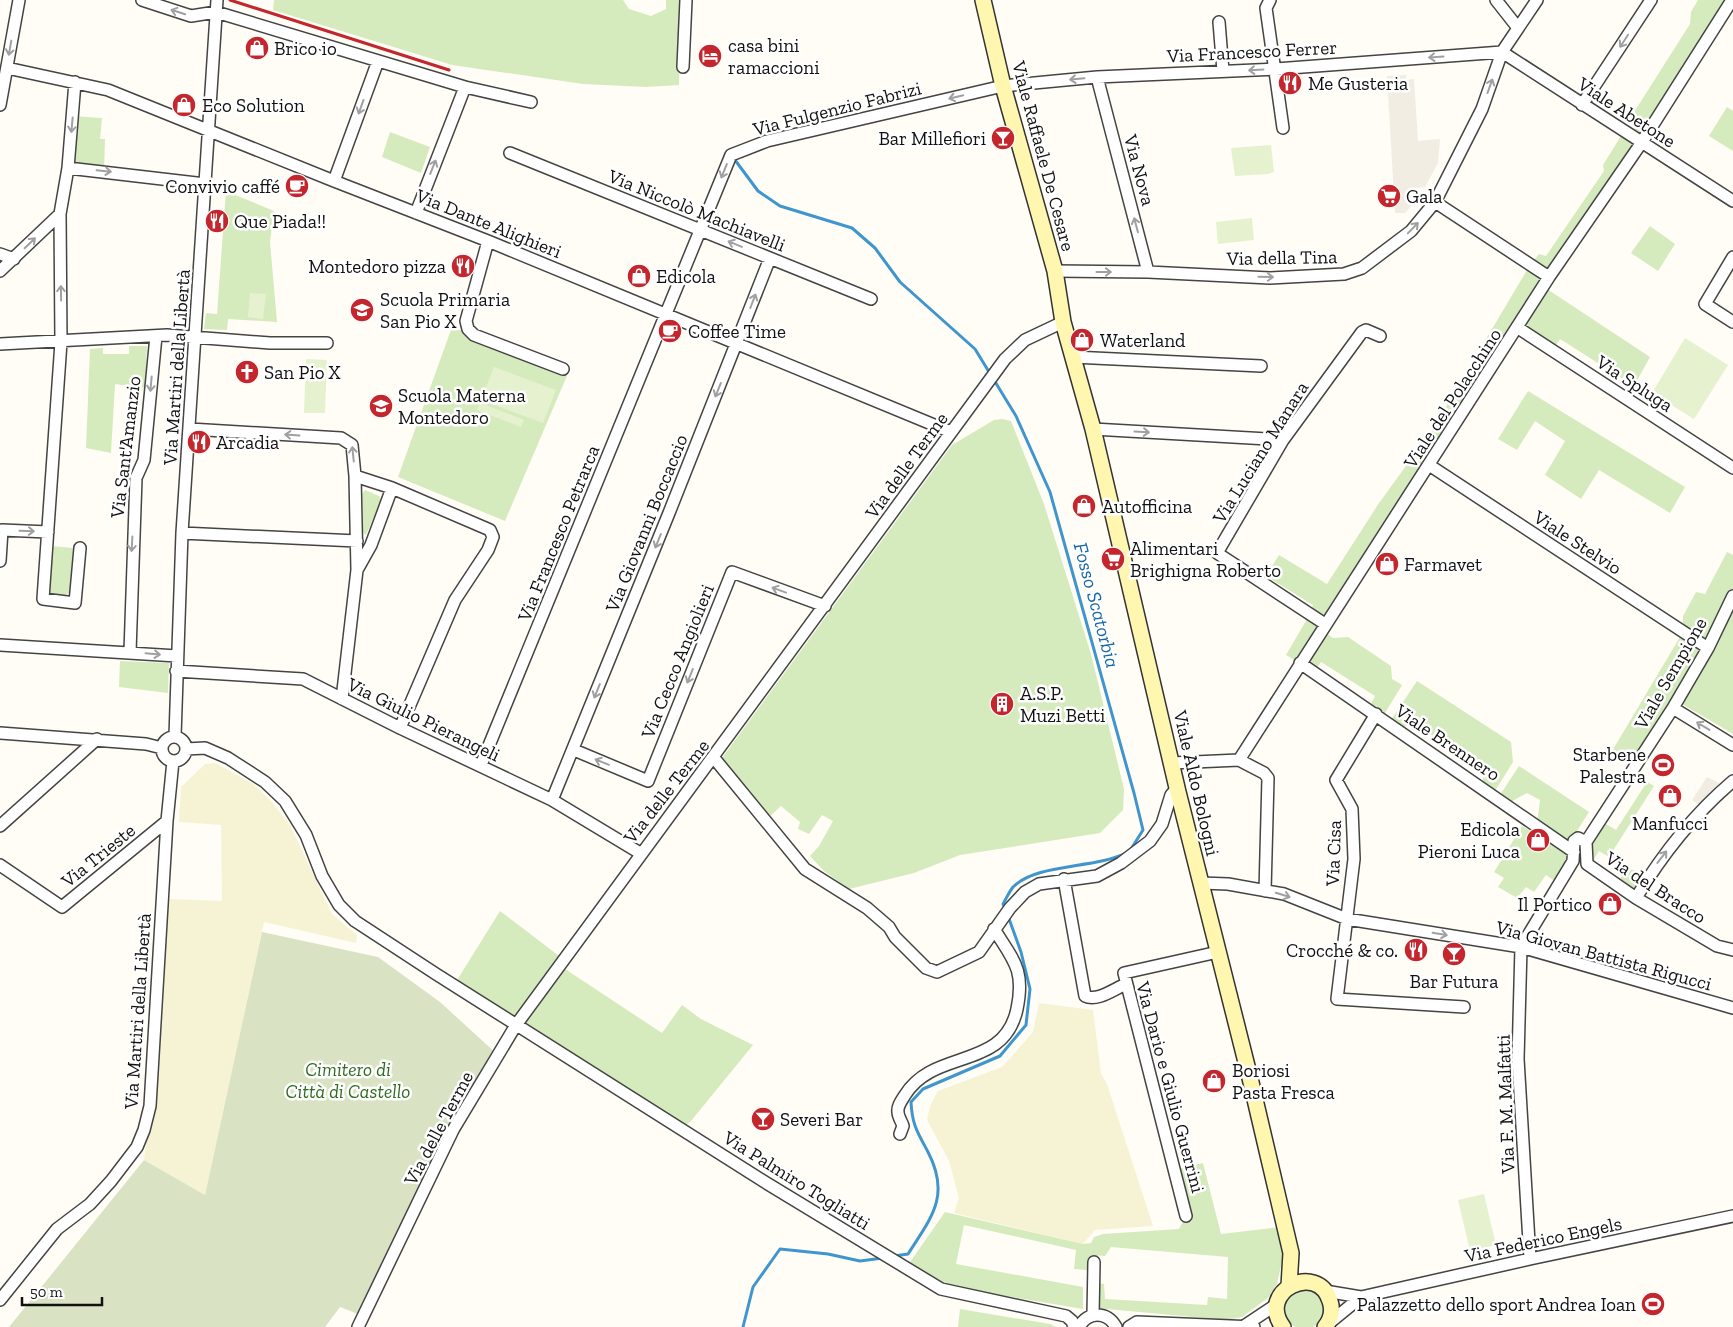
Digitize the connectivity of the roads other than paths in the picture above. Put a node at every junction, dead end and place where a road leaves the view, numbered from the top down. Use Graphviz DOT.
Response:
graph roads {
  1 [pos="19,0"];
  2 [pos="142,0"];
  3 [pos="218,0"];
  4 [pos="686,0"];
  5 [pos="983,0"];
  6 [pos="1270,0"];
  7 [pos="1496,0"];
  8 [pos="1537,0"];
  9 [pos="1651,0"];
  10 [pos="1732,0"];
  11 [pos="216,12"];
  12 [pos="1219,22"];
  13 [pos="1518,28"];
  14 [pos="1502,52"];
  15 [pos="378,61"];
  16 [pos="683,67"];
  17 [pos="7,68"];
  18 [pos="1276,69"];
  19 [pos="1223,71"];
  20 [pos="1097,77"];
  21 [pos="75,82"];
  22 [pos="1003,86"];
  23 [pos="465,87"];
  24 [pos="531,102"];
  25 [pos="0,105"];
  26 [pos="1582,105"];
  27 [pos="1283,128"];
  28 [pos="209,130"];
  29 [pos="1642,142"];
  30 [pos="510,153"];
  31 [pos="68,168"];
  32 [pos="334,181"];
  33 [pos="205,184"];
  34 [pos="1733,201"];
  35 [pos="1436,202"];
  36 [pos="416,213"];
  37 [pos="60,214"];
  38 [pos="700,230"];
  39 [pos="488,241"];
  40 [pos="0,254"];
  41 [pos="1733,257"];
  42 [pos="770,258"];
  43 [pos="14,259"];
  44 [pos="0,271"];
  45 [pos="1055,271"];
  46 [pos="1148,272"];
  47 [pos="1550,277"];
  48 [pos="871,299"];
  49 [pos="666,314"];
  50 [pos="1063,322"];
  51 [pos="1733,322"];
  52 [pos="1518,328"];
  53 [pos="156,336"];
  54 [pos="1380,336"];
  55 [pos="194,338"];
  56 [pos="61,342"];
  57 [pos="327,343"];
  58 [pos="0,344"];
  59 [pos="736,344"];
  60 [pos="1073,357"];
  61 [pos="1261,366"];
  62 [pos="563,369"];
  63 [pos="190,428"];
  64 [pos="1093,429"];
  65 [pos="951,432"];
  66 [pos="1283,440"];
  67 [pos="1429,465"];
  68 [pos="1733,468"];
  69 [pos="355,476"];
  70 [pos="392,488"];
  71 [pos="48,532"];
  72 [pos="182,533"];
  73 [pos="357,541"];
  74 [pos="80,548"];
  75 [pos="0,561"];
  76 [pos="357,570"];
  77 [pos="1733,596"];
  78 [pos="825,606"];
  79 [pos="1325,624"];
  80 [pos="0,645"];
  81 [pos="1708,648"];
  82 [pos="130,652"];
  83 [pos="176,656"];
  84 [pos="1300,663"];
  85 [pos="176,671"];
  86 [pos="342,699"];
  87 [pos="1673,708"];
  88 [pos="1376,714"];
  89 [pos="400,728"];
  90 [pos="0,733"];
  91 [pos="175,736"];
  92 [pos="97,739"];
  93 [pos="1733,744"];
  94 [pos="162,748"];
  95 [pos="186,749"];
  96 [pos="574,750"];
  97 [pos="714,758"];
  98 [pos="1239,760"];
  99 [pos="173,761"];
  100 [pos="1172,763"];
  101 [pos="481,765"];
  102 [pos="1733,781"];
  103 [pos="1177,788"];
  104 [pos="552,800"];
  105 [pos="167,821"];
  106 [pos="0,826"];
  107 [pos="1586,842"];
  108 [pos="640,854"];
  109 [pos="1574,856"];
  110 [pos="1587,864"];
  111 [pos="0,865"];
  112 [pos="1064,879"];
  113 [pos="1201,883"];
  114 [pos="1266,891"];
  115 [pos="1636,898"];
  116 [pos="1347,919"];
  117 [pos="997,924"];
  118 [pos="1521,947"];
  119 [pos="1733,950"];
  120 [pos="1218,952"];
  121 [pos="1126,984"];
  122 [pos="1464,1007"];
  123 [pos="1733,1008"];
  124 [pos="516,1025"];
  125 [pos="900,1134"];
  126 [pos="1186,1216"];
  127 [pos="1733,1216"];
  128 [pos="1291,1252"];
  129 [pos="1530,1258"];
  130 [pos="1094,1262"];
  131 [pos="1311,1283"];
  132 [pos="1289,1286"];
  133 [pos="1325,1291"];
  134 [pos="1361,1297"];
  135 [pos="0,1300"];
  136 [pos="1277,1304"];
  137 [pos="1066,1316"];
  138 [pos="1090,1316"];
  139 [pos="1114,1324"];
  140 [pos="1133,1325"];
  141 [pos="1249,1326"];
  142 [pos="1327,1326"];
  143 [pos="358,1327"];
  144 [pos="1074,1327"];
  145 [pos="1079,1327"];
  146 [pos="1283,1327"];
  1 -- 17 [label="street, one-way"];
  11 -- 2 [label="street, one-way"];
  3 -- 11 [label="street, Via Martiri della Libertà"];
  4 -- 16 [label="street"];
  5 -- 22 [label="main road, Viale Raffaele De Cesare"];
  6 -- 18 [label="street"];
  7 -- 13 [label="street"];
  8 -- 13 [label="street, Via della Tina"];
  9 -- 26 [label="street, one-way"];
  10 -- 29 [label="street, Viale del Polacchino"];
  11 -- 15 [label="street"];
  11 -- 28 [label="street, Via Martiri della Libertà"];
  12 -- 19 [label="street"];
  13 -- 14 [label="street, Via della Tina"];
  14 -- 18 [label="street, Via Francesco Ferrer, one-way"];
  14 -- 26 [label="street, Viale Abetone"];
  35 -- 14 [label="street, Via della Tina, one-way"];
  15 -- 23 [label="street"];
  15 -- 32 [label="street, one-way"];
  17 -- 21 [label="street, Via Dante Alighieri"];
  17 -- 25 [label="street"];
  18 -- 19 [label="street, Via Francesco Ferrer, one-way"];
  18 -- 27 [label="street"];
  19 -- 20 [label="street, Via Francesco Ferrer"];
  20 -- 22 [label="street, Via Francesco Ferrer, one-way"];
  46 -- 20 [label="street, Via Nova, one-way"];
  21 -- 28 [label="street, Via Dante Alighieri"];
  21 -- 31 [label="street, one-way"];
  22 -- 38 [label="street, Via Fulgenzio Fabrizi, one-way"];
  22 -- 45 [label="main road, Viale Raffaele De Cesare"];
  23 -- 24 [label="street"];
  36 -- 23 [label="street, one-way"];
  26 -- 29 [label="street, Viale Abetone"];
  28 -- 32 [label="street, Via Dante Alighieri"];
  28 -- 33 [label="street, Via Martiri della Libertà"];
  29 -- 34 [label="street, Viale Abetone"];
  29 -- 47 [label="street, Viale del Polacchino"];
  30 -- 38 [label="street, Via Niccolò Machiavelli"];
  31 -- 33 [label="street, one-way"];
  31 -- 37 [label="street"];
  32 -- 36 [label="street, Via Dante Alighieri"];
  33 -- 55 [label="street, Via Martiri della Libertà"];
  46 -- 35 [label="street, Via della Tina, one-way"];
  35 -- 47 [label="street"];
  36 -- 39 [label="street, Via Dante Alighieri"];
  43 -- 37 [label="street, one-way"];
  56 -- 37 [label="street, one-way"];
  42 -- 38 [label="street, Via Niccolò Machiavelli, one-way"];
  38 -- 49 [label="street, Via Fulgenzio Fabrizi"];
  39 -- 49 [label="street, Via Dante Alighieri"];
  39 -- 62 [label="street"];
  40 -- 43 [label="street"];
  41 -- 51 [label="street"];
  42 -- 48 [label="street, Via Niccolò Machiavelli"];
  59 -- 42 [label="street, Via Giovanni Boccaccio, one-way"];
  43 -- 44 [label="street"];
  45 -- 46 [label="street, Via della Tina, one-way"];
  45 -- 50 [label="main road, Viale Raffaele De Cesare"];
  47 -- 52 [label="street, Viale del Polacchino"];
  49 -- 59 [label="street, Via Dante Alighieri"];
  49 -- 101 [label="street, Via Francesco Petrarca"];
  50 -- 60 [label="main road, Viale Aldo Bologni"];
  50 -- 65 [label="street, Via delle Terme"];
  52 -- 67 [label="street, Viale del Polacchino"];
  52 -- 68 [label="street, Via Spluga"];
  53 -- 55 [label="street"];
  53 -- 56 [label="street"];
  53 -- 82 [label="street, Via Sant'Amanzio, one-way"];
  54 -- 66 [label="street, Via Luciano Manara"];
  55 -- 57 [label="street"];
  55 -- 63 [label="street, Via Martiri della Libertà"];
  56 -- 58 [label="street"];
  56 -- 71 [label="street"];
  59 -- 65 [label="street, Via Dante Alighieri"];
  59 -- 96 [label="street, Via Giovanni Boccaccio, one-way"];
  60 -- 61 [label="street"];
  60 -- 64 [label="main road, Viale Aldo Bologni"];
  69 -- 63 [label="street, one-way"];
  63 -- 72 [label="street, Via Martiri della Libertà"];
  64 -- 66 [label="street, one-way"];
  64 -- 100 [label="main road, Viale Aldo Bologni"];
  65 -- 78 [label="street, Via delle Terme"];
  66 -- 79 [label="street, Via Luciano Manara"];
  67 -- 79 [label="street, Viale del Polacchino"];
  67 -- 81 [label="street, Viale Stelvio"];
  69 -- 70 [label="street"];
  69 -- 73 [label="street"];
  70 -- 76 [label="street"];
  70 -- 89 [label="street"];
  71 -- 74 [label="street"];
  75 -- 71 [label="street, one-way"];
  72 -- 73 [label="street"];
  72 -- 83 [label="street, Via Martiri della Libertà"];
  73 -- 76 [label="street"];
  76 -- 86 [label="street"];
  77 -- 81 [label="street, Viale Sempione"];
  78 -- 96 [label="street, Via Cecco Angiolieri, one-way"];
  78 -- 97 [label="street, Via delle Terme"];
  79 -- 84 [label="street, Viale del Polacchino"];
  80 -- 82 [label="street"];
  81 -- 87 [label="street, Viale Sempione"];
  82 -- 83 [label="street, one-way"];
  83 -- 85 [label="street, Via Martiri della Libertà"];
  84 -- 88 [label="street, Viale Brennero"];
  84 -- 98 [label="street, Viale del Polacchino"];
  85 -- 86 [label="street, Via Giulio Pierangeli"];
  85 -- 91 [label="street, Via Martiri della Libertà"];
  86 -- 89 [label="street, Via Giulio Pierangeli"];
  93 -- 87 [label="street, one-way"];
  87 -- 107 [label="street, Viale Sempione"];
  88 -- 109 [label="street, Viale Brennero"];
  88 -- 116 [label="street, Via Cisa"];
  89 -- 101 [label="street, Via Giulio Pierangeli"];
  90 -- 92 [label="street"];
  91 -- 94 [label="street"];
  91 -- 95 [label="street"];
  92 -- 94 [label="street"];
  92 -- 106 [label="street"];
  94 -- 99 [label="street"];
  95 -- 99 [label="street"];
  95 -- 124 [label="street, Via Palmiro Togliatti"];
  96 -- 104 [label="street, Via Giovanni Boccaccio"];
  97 -- 108 [label="street, Via delle Terme"];
  97 -- 117 [label="street"];
  98 -- 100 [label="street"];
  98 -- 114 [label="street"];
  99 -- 105 [label="street, Via Martiri della Libertà"];
  100 -- 103 [label="main road, Viale Aldo Bologni"];
  101 -- 104 [label="street, Via Giulio Pierangeli"];
  115 -- 102 [label="street, one-way"];
  103 -- 112 [label="street"];
  103 -- 113 [label="main road, Viale Aldo Bologni"];
  104 -- 108 [label="street, Via Giulio Pierangeli"];
  105 -- 111 [label="street, Via Trieste"];
  105 -- 135 [label="street, Via Martiri della Libertà"];
  107 -- 109 [label="street"];
  107 -- 110 [label="street"];
  108 -- 124 [label="street, Via delle Terme"];
  109 -- 110 [label="street"];
  109 -- 118 [label="street"];
  110 -- 115 [label="street, Via del Bracco"];
  112 -- 117 [label="street"];
  112 -- 121 [label="street"];
  113 -- 114 [label="street, Via Giovan Battista Rigucci"];
  113 -- 120 [label="main road, Viale Aldo Bologni"];
  114 -- 116 [label="street, Via Giovan Battista Rigucci, one-way"];
  115 -- 119 [label="street, Via del Bracco"];
  116 -- 118 [label="street, Via Giovan Battista Rigucci, one-way"];
  116 -- 122 [label="street"];
  117 -- 125 [label="street"];
  118 -- 123 [label="street, Via Giovan Battista Rigucci"];
  118 -- 129 [label="street, Via F. M. Malfatti"];
  120 -- 121 [label="street, Via Dario e Giulio Guerrini"];
  120 -- 128 [label="main road, Viale Aldo Bologni"];
  121 -- 126 [label="street, Via Dario e Giulio Guerrini"];
  124 -- 137 [label="street, Via Palmiro Togliatti"];
  124 -- 143 [label="street, Via delle Terme"];
  127 -- 129 [label="street, Via Federico Engels"];
  128 -- 131 [label="main road, Viale Aldo Bologni"];
  128 -- 132 [label="main road, Viale Aldo Bologni"];
  129 -- 134 [label="street, Via Federico Engels"];
  130 -- 138 [label="street"];
  131 -- 132 [label="main road"];
  131 -- 133 [label="main road"];
  132 -- 136 [label="main road"];
  133 -- 134 [label="street, Via Federico Engels"];
  133 -- 142 [label="main road"];
  134 -- 142 [label="street, Via Federico Engels"];
  136 -- 141 [label="street"];
  136 -- 146 [label="main road"];
  137 -- 138 [label="street, Via Palmiro Togliatti"];
  137 -- 144 [label="street"];
  138 -- 139 [label="street, Via Palmiro Togliatti"];
  138 -- 145 [label="street"];
  139 -- 140 [label="street, Via Palmiro Togliatti"];
  140 -- 141 [label="street"];
}
